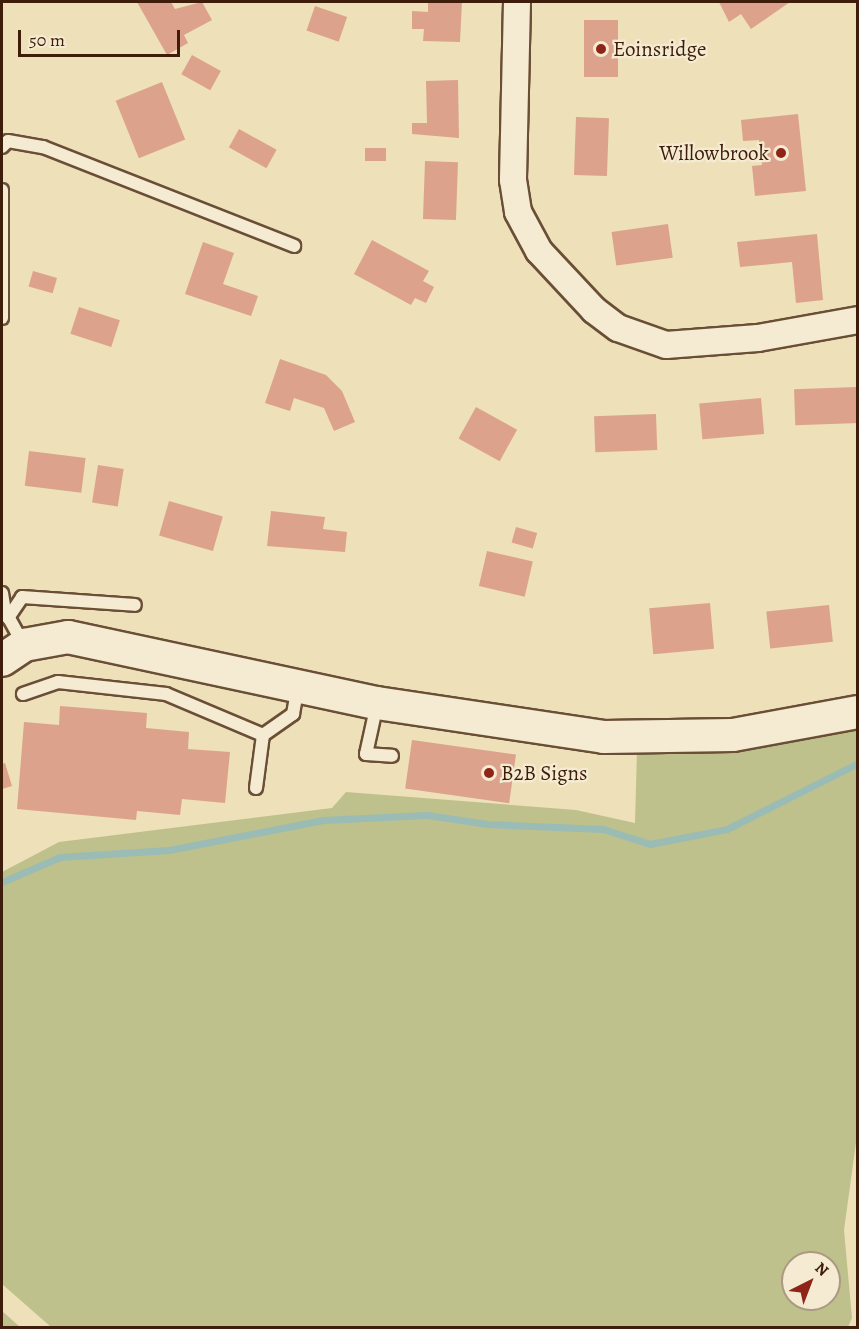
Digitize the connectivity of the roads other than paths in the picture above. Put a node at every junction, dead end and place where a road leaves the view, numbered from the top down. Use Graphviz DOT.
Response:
graph roads {
  1 [pos="517,2"];
  2 [pos="2,147"];
  3 [pos="2,190"];
  4 [pos="294,246"];
  5 [pos="2,318"];
  6 [pos="858,320"];
  7 [pos="2,593"];
  8 [pos="135,605"];
  9 [pos="8,618"];
  10 [pos="13,652"];
  11 [pos="298,686"];
  12 [pos="23,694"];
  13 [pos="377,703"];
  14 [pos="858,712"];
  15 [pos="263,735"];
  16 [pos="392,756"];
  17 [pos="256,788"];
  1 -- 6 [label="street"];
  2 -- 4 [label="lane"];
  3 -- 5 [label="lane"];
  7 -- 9 [label="lane"];
  8 -- 9 [label="lane"];
  9 -- 10 [label="lane"];
  10 -- 11 [label="street"];
  11 -- 13 [label="street"];
  11 -- 15 [label="lane"];
  12 -- 15 [label="lane"];
  13 -- 14 [label="street"];
  13 -- 16 [label="lane"];
  15 -- 17 [label="lane"];
}
